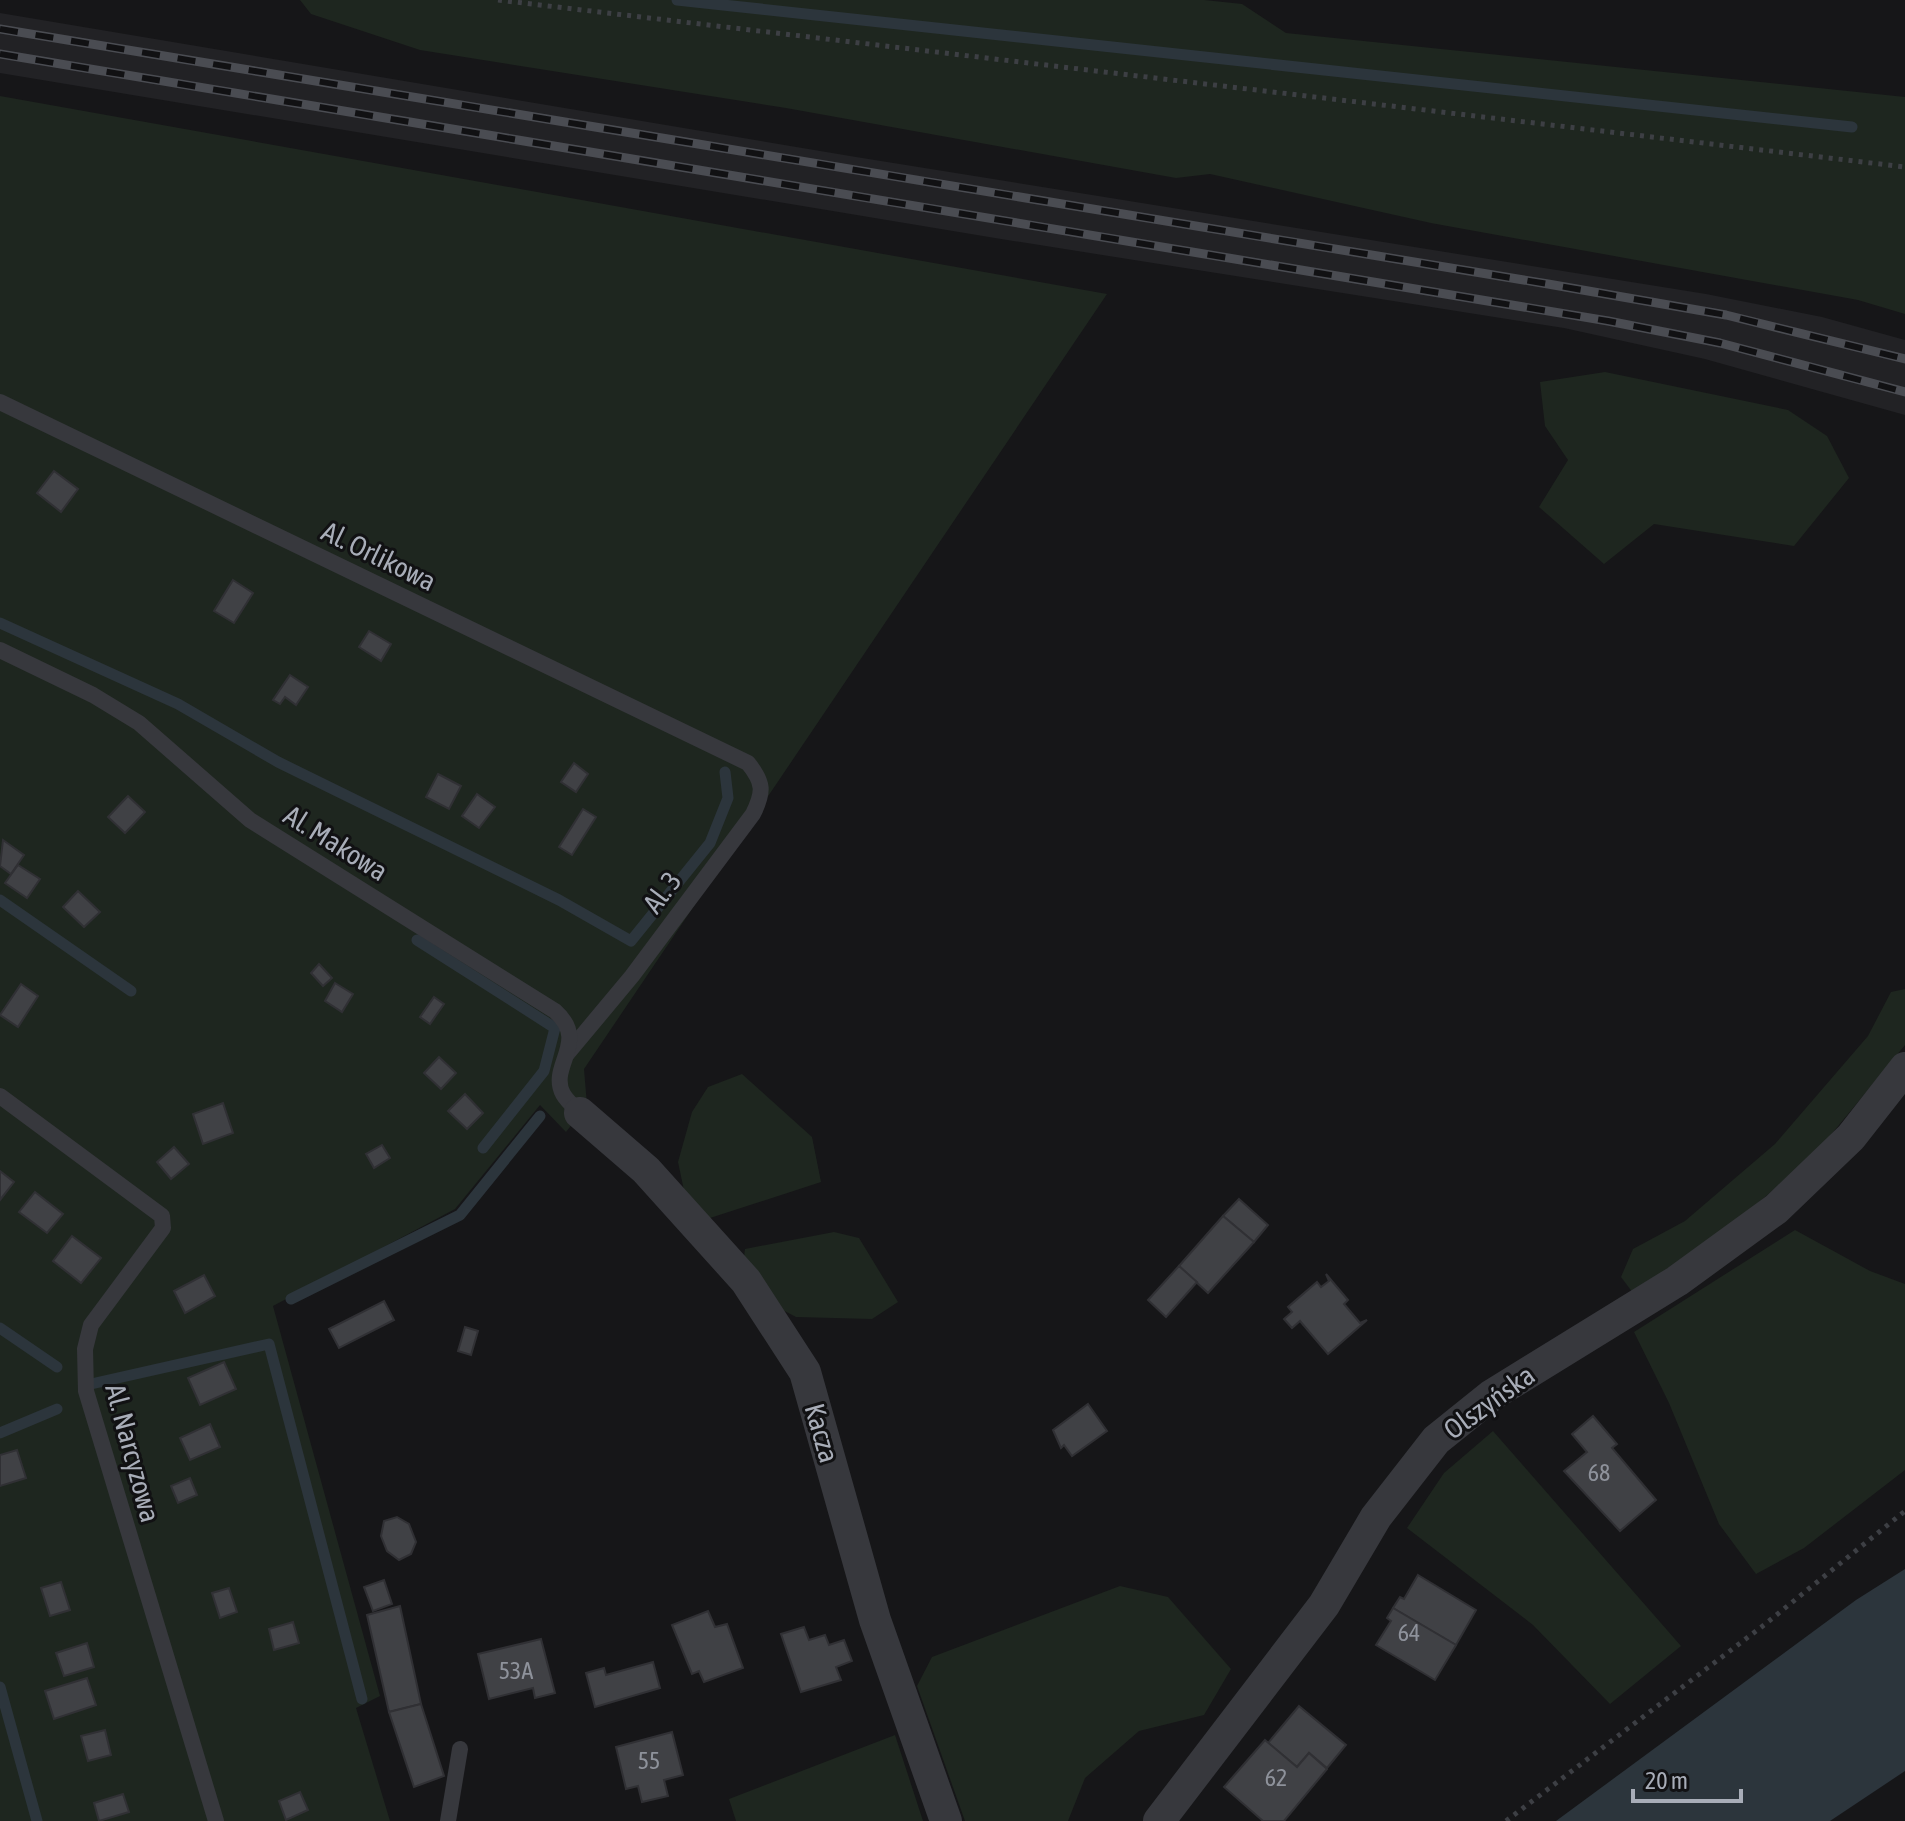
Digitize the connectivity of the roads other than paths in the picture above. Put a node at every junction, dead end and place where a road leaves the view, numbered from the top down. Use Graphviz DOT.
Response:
graph roads {
  1 [pos="0,402"];
  2 [pos="0,650"];
  3 [pos="737,756"];
  4 [pos="567,1054"];
  5 [pos="1905,1068"];
  6 [pos="0,1096"];
  7 [pos="580,1113"];
  8 [pos="460,1749"];
  9 [pos="216,1821"];
  10 [pos="448,1821"];
  11 [pos="946,1821"];
  12 [pos="1159,1821"];
  1 -- 3 [label="lane, Al. Orlikowa"];
  2 -- 4 [label="lane, Al. Makowa"];
  3 -- 4 [label="lane, Al. 3"];
  4 -- 7 [label="lane, Al. Makowa"];
  5 -- 12 [label="street, Olszyńska"];
  6 -- 9 [label="lane, Al. Narcyzowa"];
  7 -- 11 [label="street, Kacza"];
  8 -- 10 [label="lane"];
}
